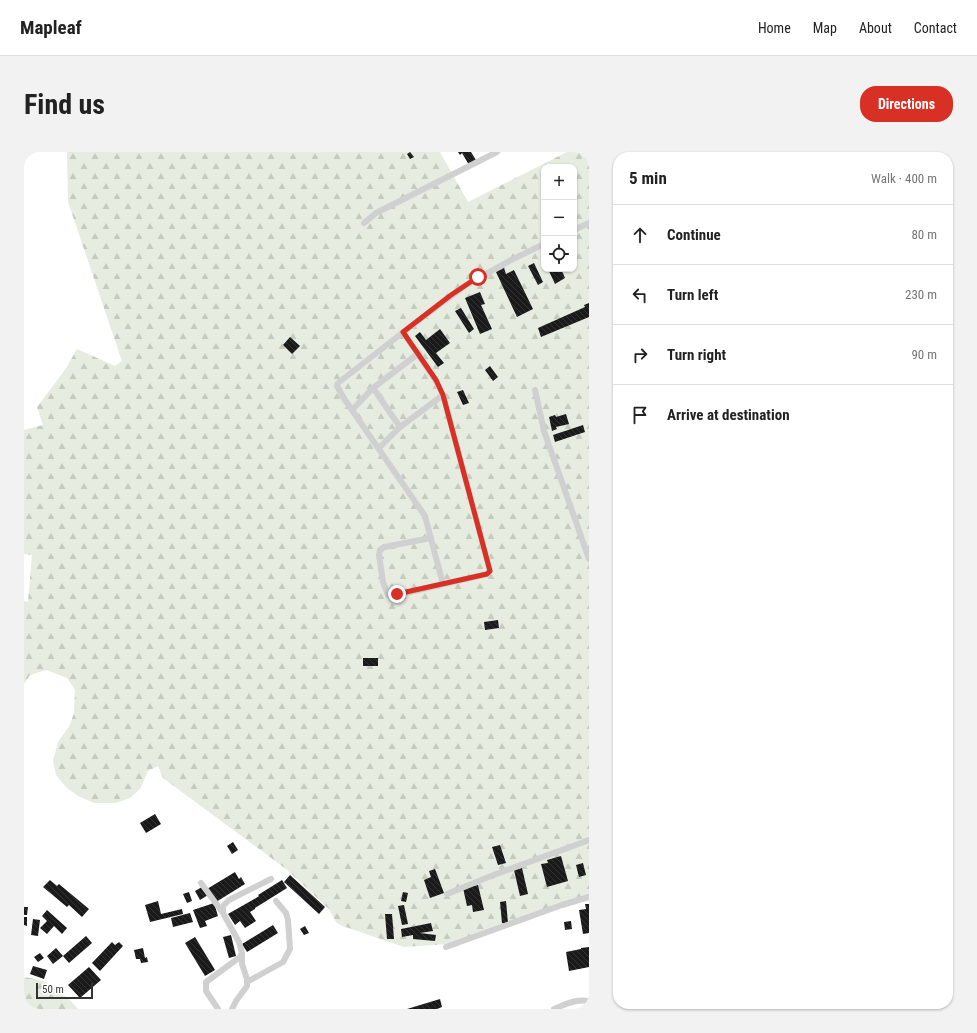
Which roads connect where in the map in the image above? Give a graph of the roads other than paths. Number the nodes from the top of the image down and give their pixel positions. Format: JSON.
{"nodes":[{"id":1,"x":497,"y":152,"type":"edge"},
{"id":2,"x":364,"y":223,"type":"dead end"},
{"id":3,"x":589,"y":223,"type":"edge"},
{"id":4,"x":577,"y":229,"type":"edge"},
{"id":5,"x":541,"y":246,"type":"edge"},
{"id":6,"x":403,"y":332,"type":"junction"},
{"id":7,"x":419,"y":353,"type":"junction"},
{"id":8,"x":373,"y":388,"type":"junction"},
{"id":9,"x":535,"y":390,"type":"dead end"},
{"id":10,"x":443,"y":395,"type":"junction"},
{"id":11,"x":352,"y":410,"type":"junction"},
{"id":12,"x":400,"y":427,"type":"junction"},
{"id":13,"x":379,"y":448,"type":"junction"},
{"id":14,"x":431,"y":538,"type":"junction"},
{"id":15,"x":589,"y":559,"type":"edge"},
{"id":16,"x":443,"y":584,"type":"junction"},
{"id":17,"x":589,"y":840,"type":"edge"},
{"id":18,"x":271,"y":880,"type":"dead end"},
{"id":19,"x":201,"y":883,"type":"dead end"},
{"id":20,"x":447,"y":894,"type":"dead end"},
{"id":21,"x":589,"y":897,"type":"edge"},
{"id":22,"x":276,"y":901,"type":"dead end"},
{"id":23,"x":223,"y":913,"type":"junction"},
{"id":24,"x":446,"y":947,"type":"dead end"},
{"id":25,"x":242,"y":955,"type":"junction"},
{"id":26,"x":247,"y":982,"type":"junction"},
{"id":27,"x":589,"y":1001,"type":"edge"},
{"id":28,"x":218,"y":1009,"type":"edge"},
{"id":29,"x":232,"y":1009,"type":"edge"},
{"id":30,"x":554,"y":1009,"type":"edge"}],
"edges":[{"from":1,"to":2,"type":"street"},
{"from":3,"to":4,"type":"street"},
{"from":5,"to":6,"type":"street"},
{"from":6,"to":7,"type":"street"},
{"from":6,"to":11,"type":"street"},
{"from":7,"to":8,"type":"street"},
{"from":7,"to":10,"type":"street"},
{"from":8,"to":11,"type":"street"},
{"from":8,"to":12,"type":"street"},
{"from":9,"to":15,"type":"street"},
{"from":10,"to":12,"type":"street"},
{"from":10,"to":16,"type":"street"},
{"from":11,"to":13,"type":"street"},
{"from":12,"to":13,"type":"street"},
{"from":13,"to":14,"type":"street"},
{"from":14,"to":16,"type":"street"},
{"from":14,"to":16,"type":"street"},
{"from":17,"to":20,"type":"street"},
{"from":18,"to":23,"type":"street"},
{"from":19,"to":23,"type":"street"},
{"from":21,"to":24,"type":"street"},
{"from":22,"to":26,"type":"street"},
{"from":23,"to":25,"type":"street"},
{"from":25,"to":26,"type":"street"},
{"from":25,"to":28,"type":"street"},
{"from":26,"to":29,"type":"street"},
{"from":27,"to":30,"type":"street"}]}
